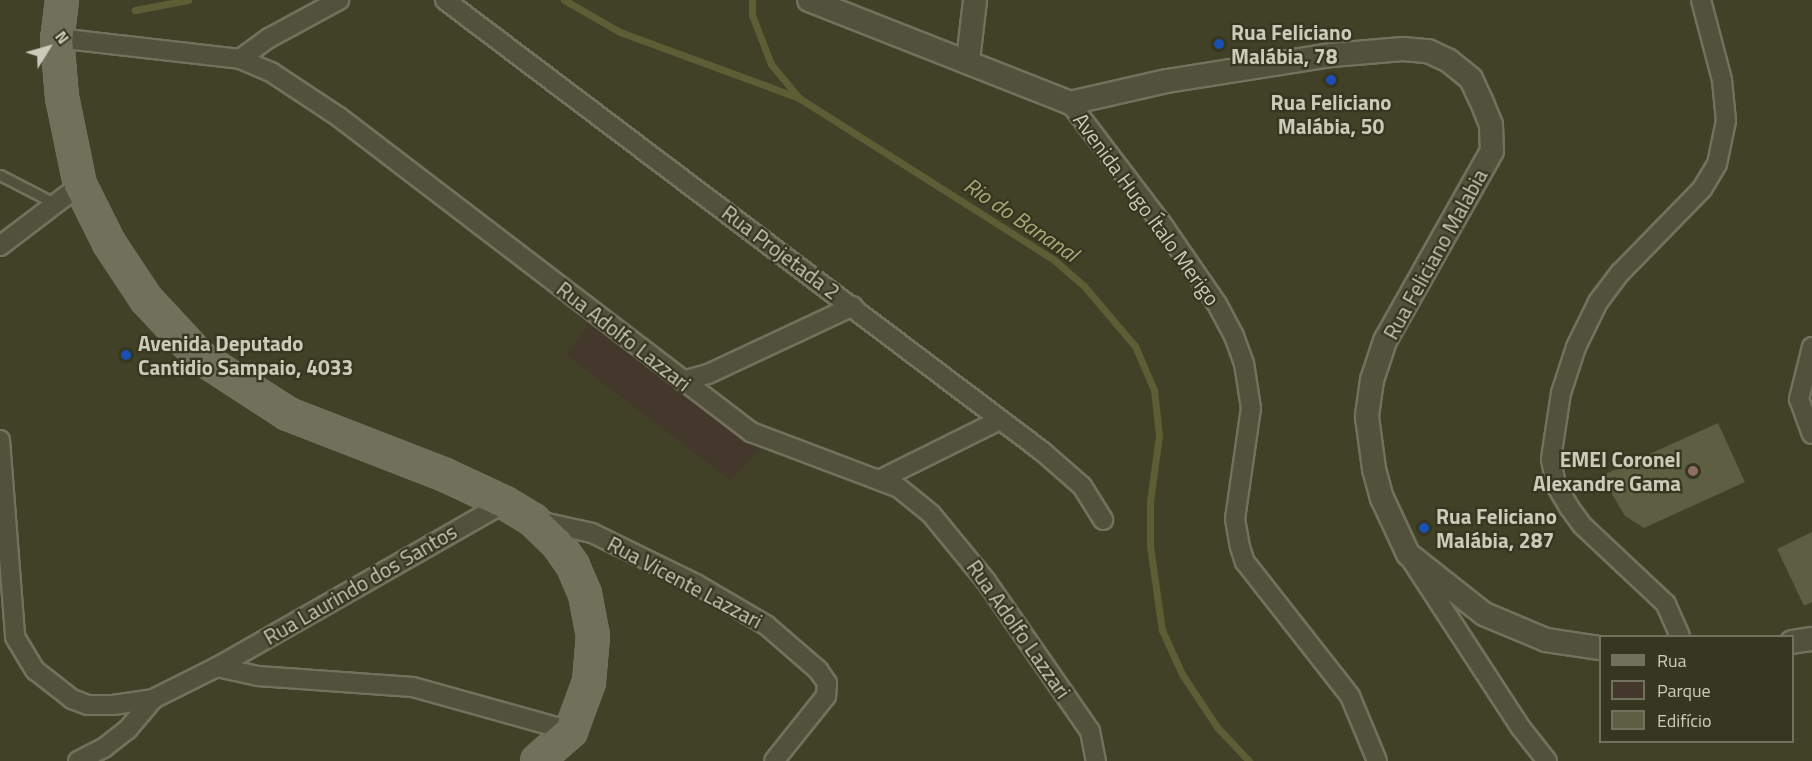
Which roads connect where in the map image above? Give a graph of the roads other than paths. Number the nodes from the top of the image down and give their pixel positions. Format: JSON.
{"nodes":[{"id":1,"x":62,"y":0,"type":"edge"},
{"id":2,"x":339,"y":0,"type":"edge"},
{"id":3,"x":445,"y":0,"type":"edge"},
{"id":4,"x":809,"y":0,"type":"edge"},
{"id":5,"x":975,"y":0,"type":"edge"},
{"id":6,"x":1701,"y":0,"type":"edge"},
{"id":7,"x":57,"y":38,"type":"junction"},
{"id":8,"x":240,"y":59,"type":"junction"},
{"id":9,"x":968,"y":60,"type":"junction"},
{"id":10,"x":1070,"y":103,"type":"junction"},
{"id":11,"x":0,"y":175,"type":"edge"},
{"id":12,"x":80,"y":185,"type":"junction"},
{"id":13,"x":54,"y":203,"type":"junction"},
{"id":14,"x":0,"y":246,"type":"edge"},
{"id":15,"x":853,"y":306,"type":"junction"},
{"id":16,"x":1812,"y":347,"type":"edge"},
{"id":17,"x":683,"y":381,"type":"junction"},
{"id":18,"x":998,"y":421,"type":"junction"},
{"id":19,"x":1812,"y":434,"type":"edge"},
{"id":20,"x":0,"y":440,"type":"edge"},
{"id":21,"x":881,"y":479,"type":"junction"},
{"id":22,"x":505,"y":503,"type":"junction"},
{"id":23,"x":533,"y":520,"type":"junction"},
{"id":24,"x":1103,"y":520,"type":"dead end"},
{"id":25,"x":1408,"y":554,"type":"junction"},
{"id":26,"x":8,"y":634,"type":"edge"},
{"id":27,"x":1680,"y":635,"type":"edge"},
{"id":28,"x":1812,"y":639,"type":"edge"},
{"id":29,"x":1794,"y":642,"type":"edge"},
{"id":30,"x":1599,"y":648,"type":"edge"},
{"id":31,"x":217,"y":667,"type":"junction"},
{"id":32,"x":153,"y":699,"type":"junction"},
{"id":33,"x":571,"y":731,"type":"junction"},
{"id":34,"x":78,"y":761,"type":"edge"},
{"id":35,"x":537,"y":761,"type":"edge"},
{"id":36,"x":774,"y":761,"type":"edge"},
{"id":37,"x":1096,"y":761,"type":"edge"},
{"id":38,"x":1377,"y":761,"type":"edge"},
{"id":39,"x":1547,"y":761,"type":"edge"}],
"edges":[{"from":1,"to":7,"type":"main road"},
{"from":2,"to":8,"type":"street"},
{"from":3,"to":15,"type":"street","name":"Rua Projetada 2"},
{"from":4,"to":9,"type":"street","name":"Avenida Hugo Ítalo Merigo"},
{"from":5,"to":9,"type":"street"},
{"from":6,"to":27,"type":"street"},
{"from":7,"to":8,"type":"street","name":"Rua Adolfo Lazzari"},
{"from":7,"to":12,"type":"main road"},
{"from":8,"to":17,"type":"street","name":"Rua Adolfo Lazzari"},
{"from":9,"to":10,"type":"street","name":"Avenida Hugo Ítalo Merigo"},
{"from":10,"to":25,"type":"street","name":"Rua Feliciano Malabia"},
{"from":10,"to":38,"type":"street","name":"Avenida Hugo Ítalo Merigo"},
{"from":11,"to":13,"type":"lane"},
{"from":12,"to":13,"type":"street"},
{"from":12,"to":22,"type":"main road"},
{"from":13,"to":14,"type":"street"},
{"from":15,"to":17,"type":"street"},
{"from":15,"to":18,"type":"street","name":"Rua Projetada 2"},
{"from":16,"to":19,"type":"street"},
{"from":17,"to":21,"type":"street","name":"Rua Adolfo Lazzari"},
{"from":18,"to":21,"type":"street"},
{"from":18,"to":24,"type":"street","name":"Rua Projetada 2"},
{"from":20,"to":26,"type":"street"},
{"from":21,"to":37,"type":"street","name":"Rua Adolfo Lazzari"},
{"from":22,"to":23,"type":"main road"},
{"from":22,"to":31,"type":"street","name":"Rua Laurindo dos Santos"},
{"from":23,"to":33,"type":"main road"},
{"from":23,"to":36,"type":"street","name":"Rua Vicente Lazzari"},
{"from":25,"to":30,"type":"street"},
{"from":25,"to":39,"type":"street","name":"Rua Feliciano Malabia"},
{"from":26,"to":32,"type":"street"},
{"from":28,"to":29,"type":"street"},
{"from":31,"to":32,"type":"street","name":"Rua Laurindo dos Santos"},
{"from":31,"to":33,"type":"street"},
{"from":32,"to":34,"type":"street"},
{"from":33,"to":35,"type":"main road"}]}
